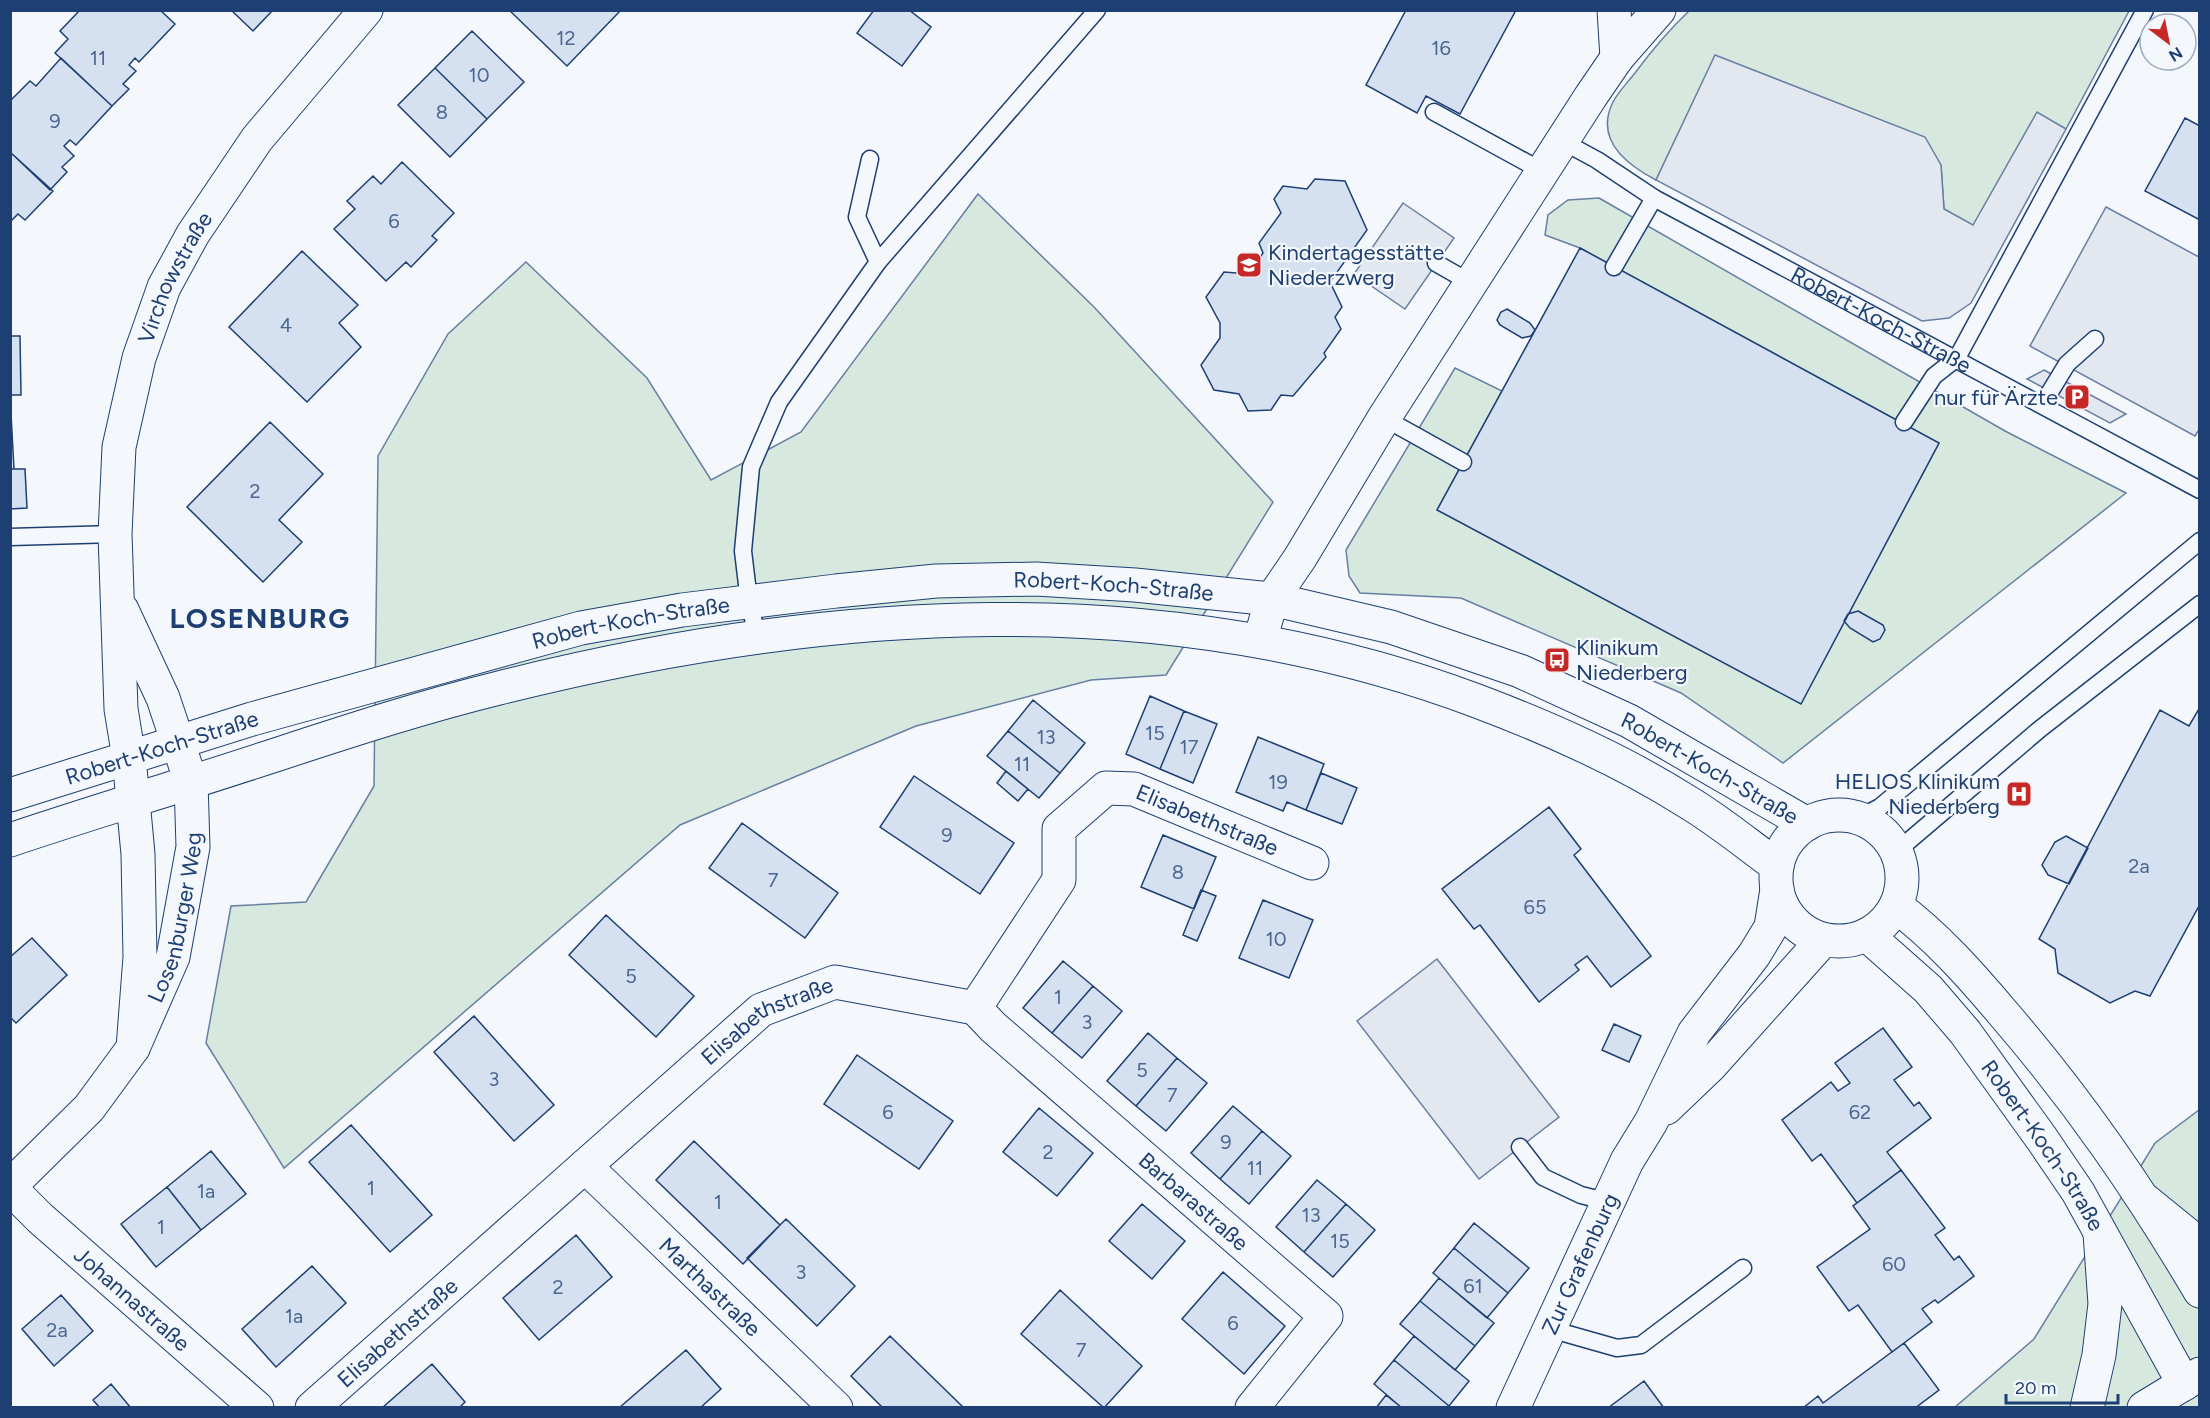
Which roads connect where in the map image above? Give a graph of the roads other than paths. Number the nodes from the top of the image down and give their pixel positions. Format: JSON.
{"nodes":[{"id":1,"x":366,"y":10,"type":"edge"},
{"id":2,"x":1097,"y":10,"type":"edge"},
{"id":3,"x":1614,"y":10,"type":"edge"},
{"id":4,"x":1659,"y":10,"type":"edge"},
{"id":5,"x":2145,"y":10,"type":"edge"},
{"id":6,"x":1617,"y":58,"type":"junction"},
{"id":7,"x":1434,"y":112,"type":"dead end"},
{"id":8,"x":1563,"y":141,"type":"junction"},
{"id":9,"x":870,"y":159,"type":"dead end"},
{"id":10,"x":1542,"y":171,"type":"junction"},
{"id":11,"x":1654,"y":198,"type":"junction"},
{"id":12,"x":878,"y":262,"type":"junction"},
{"id":13,"x":1436,"y":264,"type":"dead end"},
{"id":14,"x":1614,"y":267,"type":"dead end"},
{"id":15,"x":1471,"y":283,"type":"junction"},
{"id":16,"x":2095,"y":339,"type":"dead end"},
{"id":17,"x":1957,"y":358,"type":"junction"},
{"id":18,"x":2042,"y":405,"type":"junction"},
{"id":19,"x":1384,"y":418,"type":"junction"},
{"id":20,"x":1904,"y":422,"type":"dead end"},
{"id":21,"x":1462,"y":462,"type":"dead end"},
{"id":22,"x":2199,"y":490,"type":"edge"},
{"id":23,"x":115,"y":534,"type":"junction"},
{"id":24,"x":10,"y":537,"type":"edge"},
{"id":25,"x":2199,"y":541,"type":"edge"},
{"id":26,"x":116,"y":598,"type":"junction"},
{"id":27,"x":1272,"y":599,"type":"junction"},
{"id":28,"x":749,"y":602,"type":"junction"},
{"id":29,"x":2199,"y":604,"type":"edge"},
{"id":30,"x":757,"y":636,"type":"junction"},
{"id":31,"x":1260,"y":640,"type":"junction"},
{"id":32,"x":179,"y":744,"type":"junction"},
{"id":33,"x":129,"y":758,"type":"junction"},
{"id":34,"x":191,"y":782,"type":"junction"},
{"id":35,"x":10,"y":795,"type":"edge"},
{"id":36,"x":133,"y":800,"type":"junction"},
{"id":37,"x":1859,"y":818,"type":"junction"},
{"id":38,"x":1807,"y":824,"type":"junction"},
{"id":39,"x":10,"y":840,"type":"edge"},
{"id":40,"x":1897,"y":851,"type":"junction"},
{"id":41,"x":1312,"y":863,"type":"dead end"},
{"id":42,"x":1777,"y":877,"type":"junction"},
{"id":43,"x":1896,"y":906,"type":"junction"},
{"id":44,"x":1867,"y":935,"type":"junction"},
{"id":45,"x":1823,"y":940,"type":"junction"},
{"id":46,"x":975,"y":1008,"type":"junction"},
{"id":47,"x":133,"y":1048,"type":"junction"},
{"id":48,"x":1651,"y":1122,"type":"junction"},
{"id":49,"x":1520,"y":1147,"type":"dead end"},
{"id":50,"x":585,"y":1166,"type":"junction"},
{"id":51,"x":10,"y":1187,"type":"edge"},
{"id":52,"x":2146,"y":1201,"type":"junction"},
{"id":53,"x":1609,"y":1202,"type":"junction"},
{"id":54,"x":2100,"y":1233,"type":"junction"},
{"id":55,"x":2199,"y":1245,"type":"edge"},
{"id":56,"x":1743,"y":1268,"type":"dead end"},
{"id":57,"x":2199,"y":1291,"type":"edge"},
{"id":58,"x":1550,"y":1329,"type":"junction"},
{"id":59,"x":2192,"y":1379,"type":"edge"},
{"id":60,"x":257,"y":1407,"type":"edge"},
{"id":61,"x":312,"y":1407,"type":"edge"},
{"id":62,"x":836,"y":1407,"type":"edge"},
{"id":63,"x":1252,"y":1407,"type":"edge"},
{"id":64,"x":1513,"y":1407,"type":"edge"},
{"id":65,"x":2087,"y":1407,"type":"edge"},
{"id":66,"x":2144,"y":1407,"type":"edge"}],
"edges":[{"from":1,"to":23,"type":"street","name":"Virchowstraße"},
{"from":2,"to":12,"type":"lane"},
{"from":3,"to":6,"type":"street"},
{"from":4,"to":6,"type":"street"},
{"from":5,"to":17,"type":"lane"},
{"from":6,"to":8,"type":"street"},
{"from":7,"to":10,"type":"lane"},
{"from":8,"to":10,"type":"street"},
{"from":8,"to":11,"type":"lane","name":"Robert-Koch-Straße"},
{"from":9,"to":12,"type":"lane"},
{"from":10,"to":15,"type":"street"},
{"from":11,"to":14,"type":"lane"},
{"from":11,"to":17,"type":"lane","name":"Robert-Koch-Straße"},
{"from":12,"to":28,"type":"lane"},
{"from":13,"to":15,"type":"lane"},
{"from":15,"to":19,"type":"street"},
{"from":16,"to":18,"type":"lane"},
{"from":17,"to":18,"type":"lane","name":"Robert-Koch-Straße"},
{"from":17,"to":20,"type":"lane"},
{"from":18,"to":22,"type":"lane","name":"Robert-Koch-Straße"},
{"from":19,"to":21,"type":"lane"},
{"from":19,"to":27,"type":"street"},
{"from":23,"to":24,"type":"lane"},
{"from":23,"to":26,"type":"street","name":"Virchowstraße"},
{"from":25,"to":37,"type":"lane"},
{"from":26,"to":32,"type":"street","name":"Virchowstraße"},
{"from":26,"to":33,"type":"street","name":"Virchowstraße"},
{"from":27,"to":28,"type":"street","name":"Robert-Koch-Straße"},
{"from":27,"to":31,"type":"street"},
{"from":27,"to":38,"type":"street","name":"Robert-Koch-Straße"},
{"from":28,"to":30,"type":"lane"},
{"from":28,"to":32,"type":"street","name":"Robert-Koch-Straße"},
{"from":29,"to":40,"type":"lane"},
{"from":30,"to":31,"type":"street","name":"Robert-Koch-Straße"},
{"from":30,"to":34,"type":"street","name":"Robert-Koch-Straße"},
{"from":31,"to":42,"type":"street","name":"Robert-Koch-Straße"},
{"from":32,"to":33,"type":"street","name":"Robert-Koch-Straße"},
{"from":32,"to":34,"type":"street","name":"Virchowstraße"},
{"from":33,"to":35,"type":"street","name":"Robert-Koch-Straße"},
{"from":33,"to":36,"type":"street","name":"Virchowstraße"},
{"from":34,"to":36,"type":"street","name":"Robert-Koch-Straße"},
{"from":34,"to":47,"type":"street","name":"Losenburger Weg"},
{"from":36,"to":39,"type":"street","name":"Robert-Koch-Straße"},
{"from":36,"to":47,"type":"street","name":"Losenburger Weg"},
{"from":37,"to":38,"type":"street"},
{"from":37,"to":40,"type":"street"},
{"from":38,"to":42,"type":"street"},
{"from":40,"to":43,"type":"street"},
{"from":41,"to":46,"type":"street","name":"Elisabethstraße"},
{"from":42,"to":45,"type":"street"},
{"from":42,"to":48,"type":"street","name":"Zur Grafenburg"},
{"from":43,"to":44,"type":"street"},
{"from":43,"to":52,"type":"street","name":"Robert-Koch-Straße"},
{"from":44,"to":45,"type":"street"},
{"from":44,"to":54,"type":"street","name":"Robert-Koch-Straße"},
{"from":45,"to":48,"type":"street","name":"Zur Grafenburg"},
{"from":46,"to":50,"type":"street","name":"Elisabethstraße"},
{"from":46,"to":63,"type":"street","name":"Barbarastraße"},
{"from":47,"to":51,"type":"street","name":"Losenburger Weg"},
{"from":48,"to":53,"type":"street","name":"Zur Grafenburg"},
{"from":49,"to":53,"type":"lane"},
{"from":50,"to":61,"type":"street","name":"Elisabethstraße"},
{"from":50,"to":62,"type":"street","name":"Marthastraße"},
{"from":51,"to":60,"type":"street","name":"Johannastraße"},
{"from":52,"to":55,"type":"street"},
{"from":52,"to":57,"type":"street","name":"Robert-Koch-Straße"},
{"from":53,"to":58,"type":"street","name":"Zur Grafenburg"},
{"from":54,"to":59,"type":"street","name":"Robert-Koch-Straße"},
{"from":54,"to":65,"type":"street"},
{"from":56,"to":58,"type":"lane"},
{"from":58,"to":64,"type":"street","name":"Zur Grafenburg"},
{"from":59,"to":66,"type":"street"}]}
